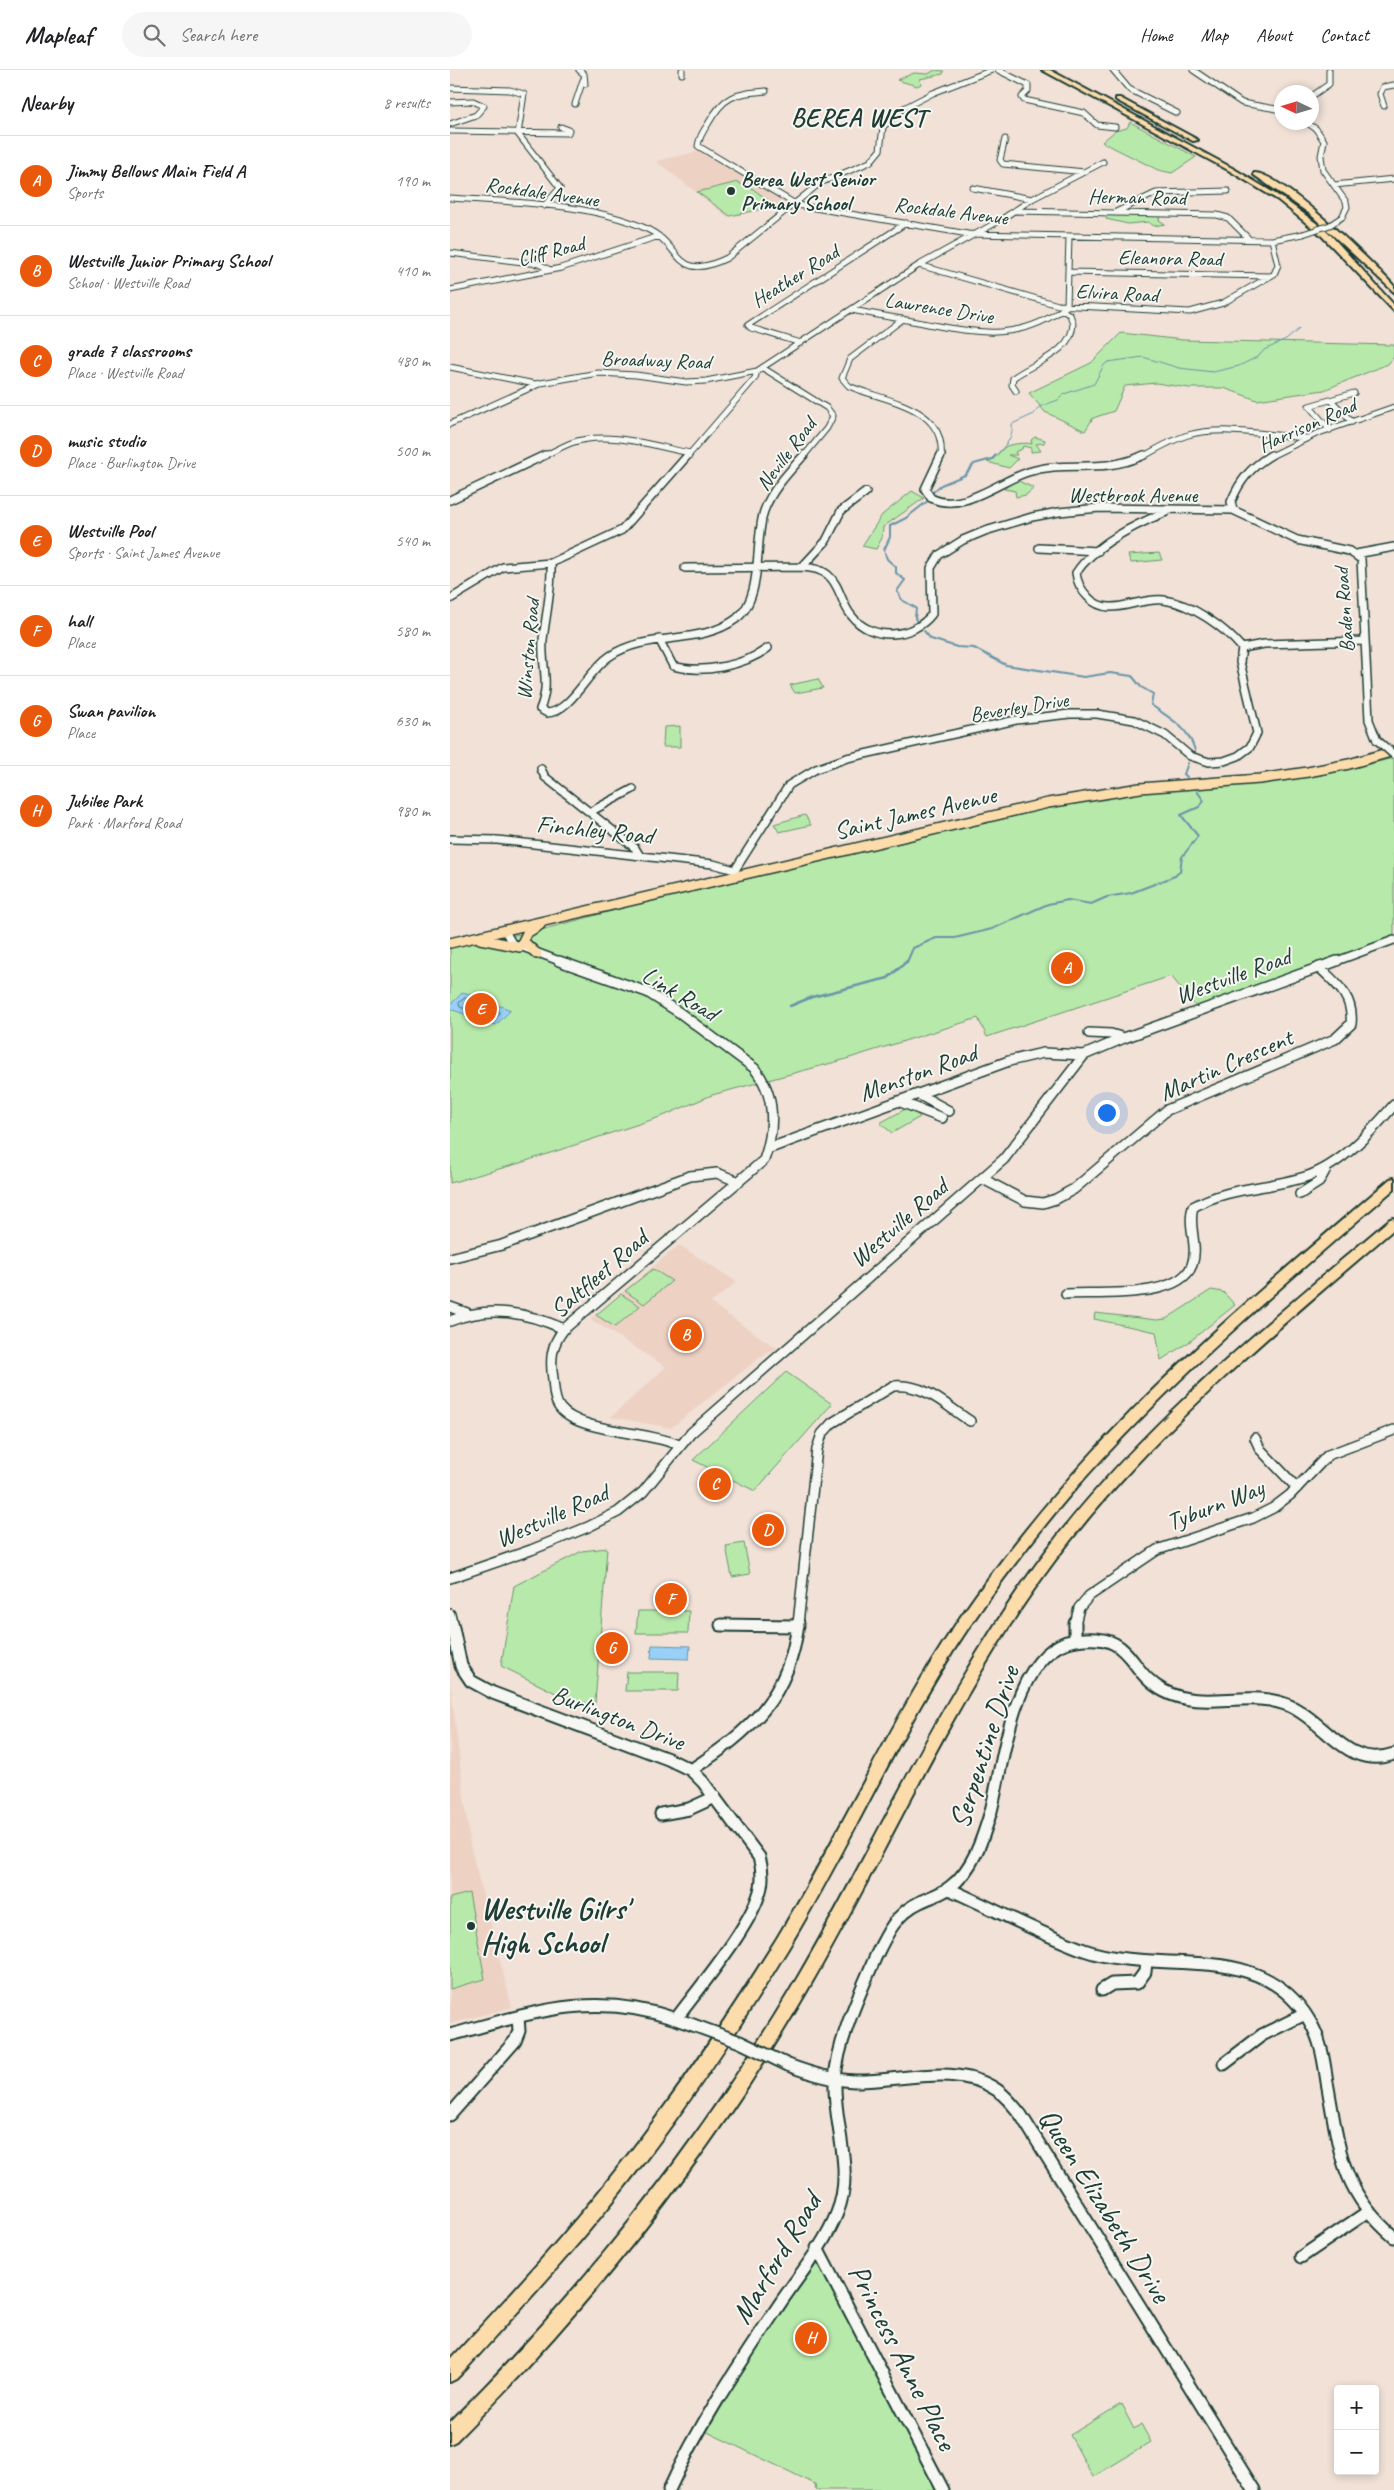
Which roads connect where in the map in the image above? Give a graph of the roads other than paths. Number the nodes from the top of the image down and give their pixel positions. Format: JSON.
{"nodes":[{"id":1,"x":580,"y":70,"type":"edge"},
{"id":2,"x":992,"y":70,"type":"edge"},
{"id":3,"x":998,"y":70,"type":"edge"},
{"id":4,"x":1045,"y":70,"type":"edge"},
{"id":5,"x":1113,"y":70,"type":"edge"},
{"id":6,"x":1193,"y":70,"type":"edge"},
{"id":7,"x":1329,"y":70,"type":"edge"},
{"id":8,"x":1394,"y":85,"type":"edge"},
{"id":9,"x":450,"y":88,"type":"edge"},
{"id":10,"x":766,"y":91,"type":"dead end"},
{"id":11,"x":1319,"y":91,"type":"edge"},
{"id":12,"x":1106,"y":93,"type":"dead end"},
{"id":13,"x":450,"y":102,"type":"edge"},
{"id":14,"x":575,"y":104,"type":"dead end"},
{"id":15,"x":1384,"y":106,"type":"dead end"},
{"id":16,"x":1274,"y":109,"type":"edge"},
{"id":17,"x":1177,"y":113,"type":"dead end"},
{"id":18,"x":450,"y":124,"type":"edge"},
{"id":19,"x":561,"y":127,"type":"dead end"},
{"id":20,"x":1115,"y":127,"type":"dead end"},
{"id":21,"x":1318,"y":130,"type":"edge"},
{"id":22,"x":450,"y":131,"type":"edge"},
{"id":23,"x":518,"y":134,"type":"junction"},
{"id":24,"x":1005,"y":139,"type":"dead end"},
{"id":25,"x":1204,"y":145,"type":"dead end"},
{"id":26,"x":1227,"y":158,"type":"dead end"},
{"id":27,"x":1103,"y":162,"type":"dead end"},
{"id":28,"x":1234,"y":162,"type":"dead end"},
{"id":29,"x":1249,"y":170,"type":"dead end"},
{"id":30,"x":1085,"y":172,"type":"junction"},
{"id":31,"x":1394,"y":179,"type":"edge"},
{"id":32,"x":1334,"y":185,"type":"junction"},
{"id":33,"x":973,"y":188,"type":"dead end"},
{"id":34,"x":1228,"y":191,"type":"dead end"},
{"id":35,"x":452,"y":198,"type":"edge"},
{"id":36,"x":786,"y":198,"type":"junction"},
{"id":37,"x":803,"y":198,"type":"junction"},
{"id":38,"x":1032,"y":199,"type":"junction"},
{"id":39,"x":450,"y":204,"type":"edge"},
{"id":40,"x":795,"y":204,"type":"junction"},
{"id":41,"x":544,"y":206,"type":"junction"},
{"id":42,"x":810,"y":207,"type":"junction"},
{"id":43,"x":786,"y":210,"type":"junction"},
{"id":44,"x":1015,"y":212,"type":"junction"},
{"id":45,"x":1114,"y":213,"type":"junction"},
{"id":46,"x":906,"y":223,"type":"junction"},
{"id":47,"x":974,"y":235,"type":"junction"},
{"id":48,"x":659,"y":236,"type":"junction"},
{"id":49,"x":1069,"y":237,"type":"junction"},
{"id":50,"x":1249,"y":239,"type":"junction"},
{"id":51,"x":1272,"y":240,"type":"junction"},
{"id":52,"x":450,"y":253,"type":"edge"},
{"id":53,"x":919,"y":265,"type":"junction"},
{"id":54,"x":550,"y":270,"type":"junction"},
{"id":55,"x":1068,"y":272,"type":"junction"},
{"id":56,"x":1271,"y":276,"type":"junction"},
{"id":57,"x":450,"y":290,"type":"edge"},
{"id":58,"x":1394,"y":290,"type":"edge"},
{"id":59,"x":1065,"y":308,"type":"junction"},
{"id":60,"x":1394,"y":309,"type":"edge"},
{"id":61,"x":852,"y":310,"type":"junction"},
{"id":62,"x":903,"y":319,"type":"junction"},
{"id":63,"x":801,"y":343,"type":"junction"},
{"id":64,"x":450,"y":367,"type":"edge"},
{"id":65,"x":760,"y":370,"type":"junction"},
{"id":66,"x":540,"y":384,"type":"junction"},
{"id":67,"x":1016,"y":391,"type":"dead end"},
{"id":68,"x":1354,"y":393,"type":"dead end"},
{"id":69,"x":1331,"y":400,"type":"junction"},
{"id":70,"x":1394,"y":407,"type":"edge"},
{"id":71,"x":1352,"y":422,"type":"junction"},
{"id":72,"x":450,"y":424,"type":"edge"},
{"id":73,"x":1330,"y":430,"type":"junction"},
{"id":74,"x":1277,"y":437,"type":"junction"},
{"id":75,"x":1308,"y":438,"type":"junction"},
{"id":76,"x":1286,"y":447,"type":"junction"},
{"id":77,"x":690,"y":453,"type":"junction"},
{"id":78,"x":866,"y":492,"type":"dead end"},
{"id":79,"x":450,"y":500,"type":"edge"},
{"id":80,"x":1233,"y":510,"type":"junction"},
{"id":81,"x":1168,"y":511,"type":"junction"},
{"id":82,"x":1394,"y":546,"type":"edge"},
{"id":83,"x":1039,"y":548,"type":"dead end"},
{"id":84,"x":1098,"y":550,"type":"junction"},
{"id":85,"x":1356,"y":554,"type":"junction"},
{"id":86,"x":551,"y":563,"type":"junction"},
{"id":87,"x":755,"y":567,"type":"junction"},
{"id":88,"x":802,"y":567,"type":"junction"},
{"id":89,"x":685,"y":568,"type":"dead end"},
{"id":90,"x":450,"y":599,"type":"edge"},
{"id":91,"x":659,"y":639,"type":"junction"},
{"id":92,"x":1364,"y":641,"type":"junction"},
{"id":93,"x":768,"y":648,"type":"dead end"},
{"id":94,"x":1242,"y":648,"type":"junction"},
{"id":95,"x":1394,"y":753,"type":"edge"},
{"id":96,"x":541,"y":769,"type":"dead end"},
{"id":97,"x":633,"y":789,"type":"dead end"},
{"id":98,"x":590,"y":812,"type":"junction"},
{"id":99,"x":450,"y":839,"type":"edge"},
{"id":100,"x":640,"y":856,"type":"junction"},
{"id":101,"x":735,"y":873,"type":"junction"},
{"id":102,"x":545,"y":921,"type":"junction"},
{"id":103,"x":504,"y":931,"type":"junction"},
{"id":104,"x":473,"y":938,"type":"junction"},
{"id":105,"x":1394,"y":940,"type":"edge"},
{"id":106,"x":450,"y":943,"type":"edge"},
{"id":107,"x":520,"y":947,"type":"junction"},
{"id":108,"x":537,"y":954,"type":"junction"},
{"id":109,"x":1318,"y":967,"type":"junction"},
{"id":110,"x":1089,"y":1033,"type":"dead end"},
{"id":111,"x":1124,"y":1038,"type":"junction"},
{"id":112,"x":1084,"y":1055,"type":"junction"},
{"id":113,"x":918,"y":1094,"type":"junction"},
{"id":114,"x":898,"y":1101,"type":"junction"},
{"id":115,"x":1394,"y":1105,"type":"edge"},
{"id":116,"x":949,"y":1111,"type":"dead end"},
{"id":117,"x":942,"y":1118,"type":"dead end"},
{"id":118,"x":770,"y":1148,"type":"junction"},
{"id":119,"x":1328,"y":1166,"type":"junction"},
{"id":120,"x":983,"y":1179,"type":"junction"},
{"id":121,"x":739,"y":1182,"type":"junction"},
{"id":122,"x":1394,"y":1182,"type":"edge"},
{"id":123,"x":1300,"y":1194,"type":"dead end"},
{"id":124,"x":1394,"y":1222,"type":"edge"},
{"id":125,"x":450,"y":1258,"type":"edge"},
{"id":126,"x":1145,"y":1291,"type":"junction"},
{"id":127,"x":1066,"y":1294,"type":"dead end"},
{"id":128,"x":1115,"y":1297,"type":"dead end"},
{"id":129,"x":450,"y":1308,"type":"edge"},
{"id":130,"x":467,"y":1313,"type":"junction"},
{"id":131,"x":450,"y":1321,"type":"edge"},
{"id":132,"x":564,"y":1329,"type":"junction"},
{"id":133,"x":970,"y":1421,"type":"dead end"},
{"id":134,"x":1394,"y":1430,"type":"edge"},
{"id":135,"x":1255,"y":1438,"type":"dead end"},
{"id":136,"x":679,"y":1444,"type":"junction"},
{"id":137,"x":1297,"y":1488,"type":"junction"},
{"id":138,"x":450,"y":1578,"type":"edge"},
{"id":139,"x":450,"y":1614,"type":"edge"},
{"id":140,"x":721,"y":1625,"type":"dead end"},
{"id":141,"x":798,"y":1626,"type":"junction"},
{"id":142,"x":1075,"y":1639,"type":"junction"},
{"id":143,"x":1394,"y":1754,"type":"edge"},
{"id":144,"x":691,"y":1770,"type":"junction"},
{"id":145,"x":715,"y":1797,"type":"junction"},
{"id":146,"x":661,"y":1814,"type":"dead end"},
{"id":147,"x":949,"y":1889,"type":"junction"},
{"id":148,"x":1146,"y":1961,"type":"junction"},
{"id":149,"x":1102,"y":1990,"type":"dead end"},
{"id":150,"x":1304,"y":2014,"type":"junction"},
{"id":151,"x":518,"y":2017,"type":"junction"},
{"id":152,"x":676,"y":2019,"type":"junction"},
{"id":153,"x":450,"y":2035,"type":"edge"},
{"id":154,"x":1224,"y":2064,"type":"dead end"},
{"id":155,"x":835,"y":2079,"type":"junction"},
{"id":156,"x":450,"y":2115,"type":"edge"},
{"id":157,"x":1369,"y":2211,"type":"junction"},
{"id":158,"x":1394,"y":2237,"type":"edge"},
{"id":159,"x":817,"y":2248,"type":"junction"},
{"id":160,"x":1301,"y":2257,"type":"dead end"},
{"id":161,"x":450,"y":2373,"type":"edge"},
{"id":162,"x":450,"y":2435,"type":"edge"},
{"id":163,"x":668,"y":2490,"type":"edge"},
{"id":164,"x":943,"y":2490,"type":"edge"},
{"id":165,"x":1254,"y":2490,"type":"edge"}],
"edges":[{"from":1,"to":14,"type":"street"},
{"from":2,"to":37,"type":"street"},
{"from":3,"to":20,"type":"street"},
{"from":4,"to":60,"type":"highway"},
{"from":5,"to":17,"type":"street"},
{"from":6,"to":16,"type":"street"},
{"from":7,"to":11,"type":"street"},
{"from":8,"to":15,"type":"street"},
{"from":9,"to":23,"type":"street"},
{"from":10,"to":36,"type":"street"},
{"from":12,"to":25,"type":"highway"},
{"from":13,"to":18,"type":"street"},
{"from":19,"to":23,"type":"street"},
{"from":21,"to":32,"type":"street","name":"Rockdale Avenue"},
{"from":22,"to":23,"type":"street"},
{"from":23,"to":41,"type":"street"},
{"from":24,"to":30,"type":"street"},
{"from":26,"to":28,"type":"highway"},
{"from":27,"to":30,"type":"street","name":"Broadway Road"},
{"from":29,"to":58,"type":"highway"},
{"from":30,"to":38,"type":"street","name":"Broadway Road"},
{"from":31,"to":32,"type":"street"},
{"from":32,"to":51,"type":"street","name":"Rockdale Avenue","bridge":true},
{"from":33,"to":38,"type":"street"},
{"from":34,"to":45,"type":"street"},
{"from":35,"to":39,"type":"street"},
{"from":35,"to":41,"type":"street","name":"Rockdale Avenue"},
{"from":36,"to":37,"type":"street"},
{"from":36,"to":40,"type":"street"},
{"from":37,"to":40,"type":"street"},
{"from":38,"to":44,"type":"street","name":"Broadway Road"},
{"from":40,"to":42,"type":"street","name":"Rockdale Avenue"},
{"from":40,"to":43,"type":"street","name":"Rockdale Avenue"},
{"from":41,"to":48,"type":"street","name":"Rockdale Avenue"},
{"from":42,"to":43,"type":"street"},
{"from":42,"to":46,"type":"street","name":"Rockdale Avenue"},
{"from":43,"to":48,"type":"street","name":"Rockdale Avenue"},
{"from":44,"to":45,"type":"street","name":"Herman Road"},
{"from":44,"to":47,"type":"street","name":"Broadway Road"},
{"from":45,"to":50,"type":"street","name":"Herman Road"},
{"from":46,"to":47,"type":"street","name":"Rockdale Avenue"},
{"from":46,"to":63,"type":"street","name":"Heather Road"},
{"from":47,"to":49,"type":"street","name":"Rockdale Avenue"},
{"from":47,"to":53,"type":"street","name":"Broadway Road"},
{"from":48,"to":54,"type":"street","name":"Cliff Road"},
{"from":49,"to":50,"type":"street","name":"Rockdale Avenue"},
{"from":49,"to":55,"type":"street"},
{"from":50,"to":51,"type":"street","name":"Rockdale Avenue"},
{"from":51,"to":56,"type":"street"},
{"from":52,"to":54,"type":"street"},
{"from":53,"to":59,"type":"street","name":"Elvira Road"},
{"from":53,"to":61,"type":"street","name":"Broadway Road"},
{"from":54,"to":57,"type":"street","name":"Cliff Road"},
{"from":55,"to":56,"type":"street","name":"Eleanora Road"},
{"from":55,"to":59,"type":"street"},
{"from":56,"to":59,"type":"street","name":"Elvira Road"},
{"from":59,"to":62,"type":"street","name":"Lawrence Drive"},
{"from":59,"to":67,"type":"street"},
{"from":61,"to":62,"type":"street","name":"Lawrence Drive"},
{"from":61,"to":63,"type":"street","name":"Broadway Road"},
{"from":62,"to":74,"type":"street"},
{"from":63,"to":65,"type":"street","name":"Broadway Road"},
{"from":64,"to":66,"type":"street","name":"Broadway Road"},
{"from":65,"to":66,"type":"street","name":"Broadway Road"},
{"from":65,"to":77,"type":"street","name":"Winston Road"},
{"from":65,"to":87,"type":"street","name":"Neville Road"},
{"from":66,"to":72,"type":"street"},
{"from":68,"to":69,"type":"street"},
{"from":69,"to":71,"type":"street"},
{"from":69,"to":73,"type":"street"},
{"from":70,"to":71,"type":"street","name":"Harrison Road"},
{"from":71,"to":73,"type":"street","name":"Harrison Road"},
{"from":73,"to":75,"type":"street","name":"Harrison Road"},
{"from":74,"to":75,"type":"street"},
{"from":74,"to":76,"type":"street"},
{"from":75,"to":76,"type":"street","name":"Harrison Road"},
{"from":76,"to":80,"type":"street","name":"Harrison Road"},
{"from":77,"to":79,"type":"street"},
{"from":77,"to":86,"type":"street","name":"Winston Road"},
{"from":78,"to":88,"type":"street"},
{"from":80,"to":81,"type":"street","name":"Westbrook Avenue"},
{"from":80,"to":85,"type":"street","name":"Baden Road"},
{"from":81,"to":84,"type":"street"},
{"from":81,"to":88,"type":"street","name":"Westbrook Avenue"},
{"from":82,"to":85,"type":"street"},
{"from":83,"to":84,"type":"street"},
{"from":84,"to":94,"type":"street"},
{"from":85,"to":92,"type":"street","name":"Baden Road"},
{"from":86,"to":90,"type":"street"},
{"from":86,"to":91,"type":"street","name":"Winston Road"},
{"from":87,"to":88,"type":"street","name":"Westbrook Avenue"},
{"from":87,"to":89,"type":"street","name":"Westbrook Avenue"},
{"from":87,"to":91,"type":"street","name":"Winston Road"},
{"from":91,"to":93,"type":"street"},
{"from":92,"to":94,"type":"street"},
{"from":92,"to":95,"type":"street","name":"Baden Road","bridge":true},
{"from":94,"to":101,"type":"street","name":"Beverley Drive"},
{"from":95,"to":101,"type":"main road","name":"Saint James Avenue"},
{"from":96,"to":98,"type":"street"},
{"from":97,"to":98,"type":"street"},
{"from":98,"to":100,"type":"street"},
{"from":99,"to":100,"type":"street","name":"Finchley Road"},
{"from":100,"to":101,"type":"street","name":"Finchley Road"},
{"from":101,"to":102,"type":"main road","name":"Saint James Avenue"},
{"from":102,"to":103,"type":"main road","name":"Saint James Avenue"},
{"from":102,"to":108,"type":"main road"},
{"from":103,"to":104,"type":"main road","name":"Saint James Avenue"},
{"from":103,"to":107,"type":"street","name":"Link Road"},
{"from":104,"to":106,"type":"main road","name":"Saint James Avenue"},
{"from":104,"to":107,"type":"main road"},
{"from":105,"to":109,"type":"street","name":"Westville Road"},
{"from":107,"to":108,"type":"street","name":"Link Road"},
{"from":108,"to":118,"type":"street","name":"Link Road"},
{"from":109,"to":111,"type":"street","name":"Westville Road"},
{"from":109,"to":120,"type":"street","name":"Martin Crescent"},
{"from":110,"to":111,"type":"street"},
{"from":111,"to":112,"type":"street","name":"Westville Road"},
{"from":112,"to":113,"type":"street","name":"Menston Road"},
{"from":112,"to":120,"type":"street","name":"Westville Road"},
{"from":113,"to":114,"type":"street","name":"Menston Road"},
{"from":113,"to":116,"type":"street"},
{"from":114,"to":117,"type":"street"},
{"from":114,"to":118,"type":"street","name":"Menston Road"},
{"from":115,"to":119,"type":"street"},
{"from":118,"to":121,"type":"street","name":"Saltfleet Road"},
{"from":119,"to":123,"type":"street"},
{"from":119,"to":126,"type":"street"},
{"from":120,"to":136,"type":"street","name":"Westville Road"},
{"from":121,"to":125,"type":"street"},
{"from":121,"to":132,"type":"street","name":"Saltfleet Road"},
{"from":122,"to":161,"type":"highway"},
{"from":124,"to":162,"type":"highway"},
{"from":126,"to":127,"type":"street"},
{"from":126,"to":128,"type":"street"},
{"from":129,"to":130,"type":"street"},
{"from":130,"to":131,"type":"street"},
{"from":130,"to":132,"type":"street"},
{"from":132,"to":136,"type":"street","name":"Saltfleet Road"},
{"from":133,"to":141,"type":"street","name":"Burlington Drive"},
{"from":134,"to":137,"type":"street","name":"Tyburn Way"},
{"from":135,"to":137,"type":"street"},
{"from":136,"to":138,"type":"street","name":"Westville Road"},
{"from":137,"to":142,"type":"street","name":"Tyburn Way"},
{"from":139,"to":144,"type":"street","name":"Burlington Drive"},
{"from":140,"to":141,"type":"street"},
{"from":141,"to":144,"type":"street","name":"Burlington Drive"},
{"from":142,"to":143,"type":"street","name":"Serpentine Drive"},
{"from":142,"to":147,"type":"street","name":"Serpentine Drive"},
{"from":144,"to":145,"type":"street"},
{"from":145,"to":146,"type":"street"},
{"from":145,"to":152,"type":"street"},
{"from":147,"to":148,"type":"street"},
{"from":147,"to":155,"type":"street","name":"Serpentine Drive"},
{"from":148,"to":149,"type":"street"},
{"from":148,"to":150,"type":"street"},
{"from":150,"to":154,"type":"street"},
{"from":150,"to":157,"type":"street"},
{"from":151,"to":152,"type":"street"},
{"from":151,"to":153,"type":"street"},
{"from":151,"to":156,"type":"street"},
{"from":152,"to":155,"type":"street","bridge":true},
{"from":155,"to":159,"type":"street","name":"Marford Road"},
{"from":155,"to":165,"type":"street","name":"Queen Elizabeth Drive"},
{"from":157,"to":158,"type":"street"},
{"from":157,"to":160,"type":"street"},
{"from":159,"to":163,"type":"street","name":"Marford Road"},
{"from":159,"to":164,"type":"street","name":"Princess Anne Place"}]}
